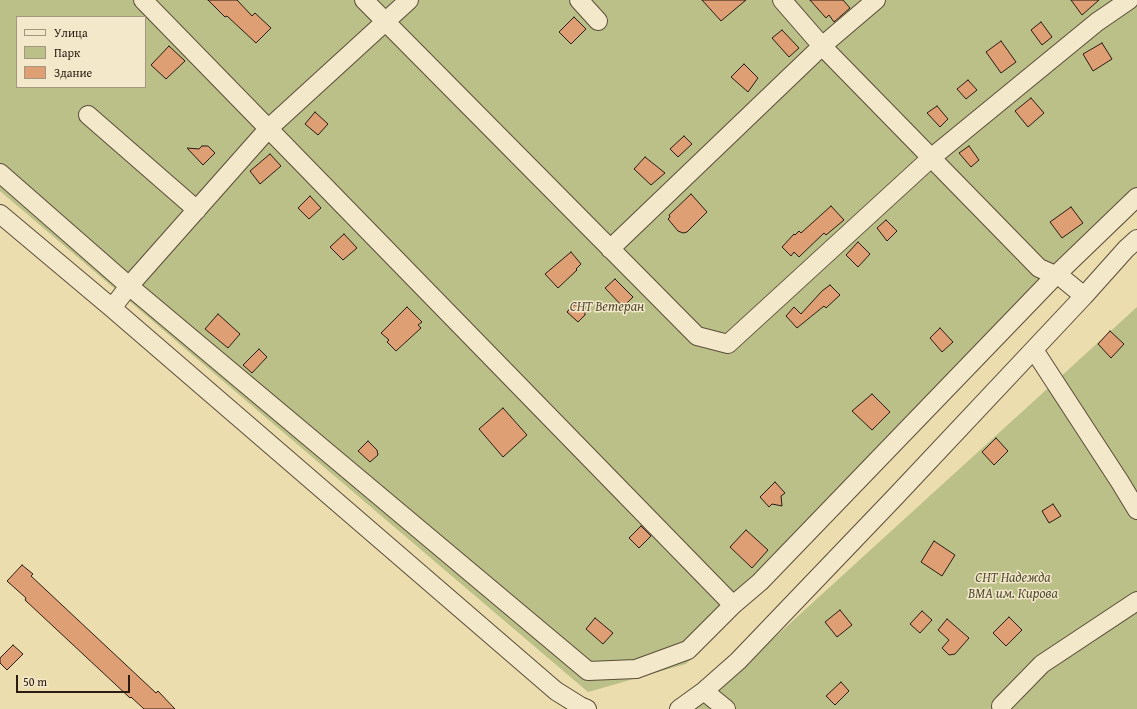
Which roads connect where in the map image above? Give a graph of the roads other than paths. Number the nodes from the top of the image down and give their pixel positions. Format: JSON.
{"nodes":[{"id":1,"x":143,"y":0,"type":"edge"},
{"id":2,"x":364,"y":0,"type":"edge"},
{"id":3,"x":409,"y":0,"type":"edge"},
{"id":4,"x":579,"y":0,"type":"edge"},
{"id":5,"x":782,"y":0,"type":"edge"},
{"id":6,"x":876,"y":0,"type":"edge"},
{"id":7,"x":1129,"y":0,"type":"edge"},
{"id":8,"x":598,"y":21,"type":"dead end"},
{"id":9,"x":385,"y":22,"type":"junction"},
{"id":10,"x":822,"y":46,"type":"junction"},
{"id":11,"x":88,"y":115,"type":"dead end"},
{"id":12,"x":269,"y":128,"type":"junction"},
{"id":13,"x":931,"y":158,"type":"junction"},
{"id":14,"x":0,"y":173,"type":"edge"},
{"id":15,"x":1137,"y":197,"type":"edge"},
{"id":16,"x":197,"y":210,"type":"junction"},
{"id":17,"x":0,"y":214,"type":"edge"},
{"id":18,"x":1137,"y":239,"type":"edge"},
{"id":19,"x":610,"y":249,"type":"junction"},
{"id":20,"x":1056,"y":275,"type":"junction"},
{"id":21,"x":129,"y":286,"type":"junction"},
{"id":22,"x":1084,"y":296,"type":"junction"},
{"id":23,"x":112,"y":308,"type":"junction"},
{"id":24,"x":1034,"y":350,"type":"junction"},
{"id":25,"x":1137,"y":510,"type":"edge"},
{"id":26,"x":1137,"y":601,"type":"edge"},
{"id":27,"x":733,"y":605,"type":"junction"},
{"id":28,"x":704,"y":691,"type":"junction"},
{"id":29,"x":1001,"y":706,"type":"dead end"},
{"id":30,"x":587,"y":709,"type":"edge"},
{"id":31,"x":679,"y":709,"type":"edge"},
{"id":32,"x":726,"y":709,"type":"edge"}],
"edges":[{"from":1,"to":12,"type":"street"},
{"from":2,"to":9,"type":"street"},
{"from":3,"to":9,"type":"street"},
{"from":4,"to":8,"type":"street"},
{"from":5,"to":10,"type":"street"},
{"from":6,"to":10,"type":"street"},
{"from":7,"to":13,"type":"street"},
{"from":9,"to":12,"type":"street"},
{"from":9,"to":19,"type":"street"},
{"from":10,"to":13,"type":"street"},
{"from":10,"to":19,"type":"street"},
{"from":11,"to":16,"type":"street"},
{"from":12,"to":16,"type":"street"},
{"from":12,"to":27,"type":"street"},
{"from":13,"to":19,"type":"street"},
{"from":13,"to":20,"type":"street"},
{"from":14,"to":21,"type":"street"},
{"from":15,"to":20,"type":"street"},
{"from":16,"to":21,"type":"street"},
{"from":17,"to":23,"type":"street"},
{"from":18,"to":22,"type":"street"},
{"from":20,"to":22,"type":"street"},
{"from":20,"to":27,"type":"street"},
{"from":21,"to":23,"type":"street"},
{"from":21,"to":27,"type":"street"},
{"from":22,"to":24,"type":"street"},
{"from":23,"to":30,"type":"street"},
{"from":24,"to":25,"type":"street"},
{"from":24,"to":28,"type":"street"},
{"from":26,"to":29,"type":"street"},
{"from":28,"to":31,"type":"street"},
{"from":28,"to":32,"type":"street"}]}
